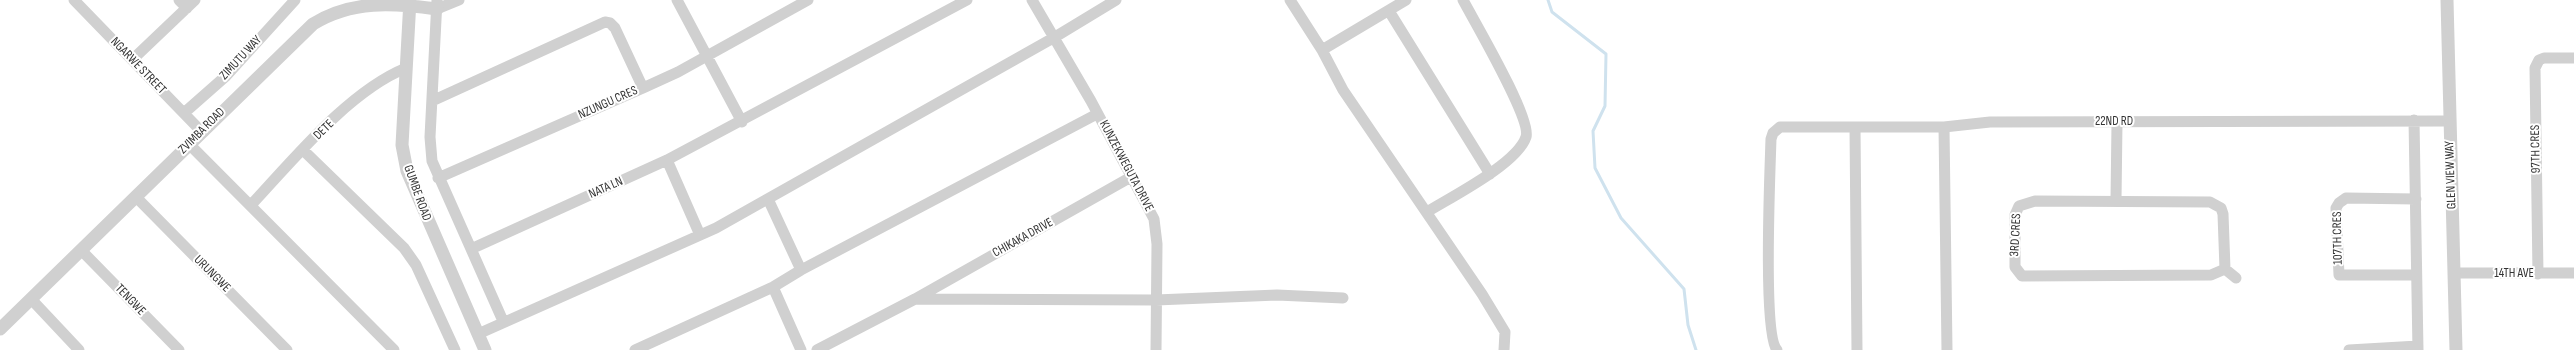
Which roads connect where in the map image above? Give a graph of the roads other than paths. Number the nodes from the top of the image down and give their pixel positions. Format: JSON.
{"nodes":[{"id":1,"x":74,"y":0,"type":"edge"},
{"id":2,"x":179,"y":0,"type":"edge"},
{"id":3,"x":195,"y":0,"type":"edge"},
{"id":4,"x":295,"y":0,"type":"edge"},
{"id":5,"x":459,"y":0,"type":"edge"},
{"id":6,"x":677,"y":0,"type":"edge"},
{"id":7,"x":808,"y":0,"type":"edge"},
{"id":8,"x":967,"y":0,"type":"edge"},
{"id":9,"x":1032,"y":0,"type":"edge"},
{"id":10,"x":1116,"y":0,"type":"edge"},
{"id":11,"x":1290,"y":0,"type":"edge"},
{"id":12,"x":1406,"y":0,"type":"edge"},
{"id":13,"x":1463,"y":0,"type":"edge"},
{"id":14,"x":2447,"y":0,"type":"edge"},
{"id":15,"x":410,"y":3,"type":"edge"},
{"id":16,"x":437,"y":5,"type":"edge"},
{"id":17,"x":187,"y":8,"type":"junction"},
{"id":18,"x":1389,"y":12,"type":"junction"},
{"id":19,"x":1055,"y":37,"type":"junction"},
{"id":20,"x":1322,"y":50,"type":"junction"},
{"id":21,"x":706,"y":55,"type":"junction"},
{"id":22,"x":2574,"y":58,"type":"edge"},
{"id":23,"x":132,"y":60,"type":"junction"},
{"id":24,"x":406,"y":68,"type":"junction"},
{"id":25,"x":643,"y":88,"type":"junction"},
{"id":26,"x":432,"y":101,"type":"junction"},
{"id":27,"x":184,"y":113,"type":"junction"},
{"id":28,"x":1097,"y":114,"type":"junction"},
{"id":29,"x":2414,"y":120,"type":"junction"},
{"id":30,"x":2449,"y":121,"type":"junction"},
{"id":31,"x":742,"y":122,"type":"junction"},
{"id":32,"x":2117,"y":123,"type":"junction"},
{"id":33,"x":1855,"y":127,"type":"junction"},
{"id":34,"x":1944,"y":127,"type":"junction"},
{"id":35,"x":201,"y":131,"type":"junction"},
{"id":36,"x":189,"y":144,"type":"junction"},
{"id":37,"x":303,"y":150,"type":"junction"},
{"id":38,"x":667,"y":160,"type":"junction"},
{"id":39,"x":1490,"y":174,"type":"junction"},
{"id":40,"x":1131,"y":177,"type":"junction"},
{"id":41,"x":438,"y":178,"type":"junction"},
{"id":42,"x":136,"y":197,"type":"junction"},
{"id":43,"x":768,"y":199,"type":"junction"},
{"id":44,"x":2416,"y":199,"type":"junction"},
{"id":45,"x":2116,"y":200,"type":"junction"},
{"id":46,"x":251,"y":205,"type":"junction"},
{"id":47,"x":1427,"y":212,"type":"junction"},
{"id":48,"x":700,"y":235,"type":"junction"},
{"id":49,"x":471,"y":249,"type":"junction"},
{"id":50,"x":81,"y":250,"type":"junction"},
{"id":51,"x":2225,"y":269,"type":"junction"},
{"id":52,"x":801,"y":270,"type":"junction"},
{"id":53,"x":2454,"y":273,"type":"junction"},
{"id":54,"x":2574,"y":273,"type":"edge"},
{"id":55,"x":2538,"y":274,"type":"junction"},
{"id":56,"x":2416,"y":275,"type":"junction"},
{"id":57,"x":2236,"y":278,"type":"dead end"},
{"id":58,"x":773,"y":287,"type":"junction"},
{"id":59,"x":1343,"y":298,"type":"dead end"},
{"id":60,"x":915,"y":299,"type":"junction"},
{"id":61,"x":32,"y":300,"type":"junction"},
{"id":62,"x":1156,"y":300,"type":"junction"},
{"id":63,"x":503,"y":321,"type":"junction"},
{"id":64,"x":0,"y":329,"type":"edge"},
{"id":65,"x":478,"y":334,"type":"junction"},
{"id":66,"x":2418,"y":348,"type":"edge"},
{"id":67,"x":79,"y":350,"type":"edge"},
{"id":68,"x":179,"y":350,"type":"edge"},
{"id":69,"x":287,"y":350,"type":"edge"},
{"id":70,"x":394,"y":350,"type":"edge"},
{"id":71,"x":456,"y":350,"type":"edge"},
{"id":72,"x":486,"y":350,"type":"edge"},
{"id":73,"x":635,"y":350,"type":"edge"},
{"id":74,"x":801,"y":350,"type":"edge"},
{"id":75,"x":817,"y":350,"type":"edge"},
{"id":76,"x":1156,"y":350,"type":"edge"},
{"id":77,"x":1504,"y":350,"type":"edge"},
{"id":78,"x":1777,"y":350,"type":"edge"},
{"id":79,"x":1857,"y":350,"type":"edge"},
{"id":80,"x":1947,"y":350,"type":"edge"},
{"id":81,"x":2349,"y":350,"type":"edge"},
{"id":82,"x":2456,"y":350,"type":"edge"}],
"edges":[{"from":1,"to":23,"type":"street","name":"NGARWE STREET"},
{"from":2,"to":17,"type":"street"},
{"from":3,"to":17,"type":"street"},
{"from":4,"to":27,"type":"street","name":"ZIMUTU WAY"},
{"from":5,"to":16,"type":"street"},
{"from":6,"to":21,"type":"street"},
{"from":7,"to":21,"type":"street"},
{"from":8,"to":31,"type":"street","name":"NATA LN"},
{"from":9,"to":19,"type":"street","name":"KUNZEKWEGUTA DRIVE"},
{"from":10,"to":19,"type":"street"},
{"from":11,"to":20,"type":"street"},
{"from":12,"to":18,"type":"street"},
{"from":13,"to":39,"type":"street"},
{"from":14,"to":30,"type":"street","name":"GLEN VIEW WAY"},
{"from":15,"to":16,"type":"street","name":"ZVIMBA ROAD"},
{"from":15,"to":24,"type":"street","name":"GUMBE ROAD"},
{"from":15,"to":35,"type":"street","name":"ZVIMBA ROAD"},
{"from":16,"to":26,"type":"street"},
{"from":17,"to":23,"type":"street"},
{"from":18,"to":20,"type":"street"},
{"from":18,"to":39,"type":"street"},
{"from":19,"to":28,"type":"street","name":"KUNZEKWEGUTA DRIVE"},
{"from":19,"to":43,"type":"street"},
{"from":20,"to":47,"type":"street"},
{"from":21,"to":25,"type":"street"},
{"from":21,"to":31,"type":"street"},
{"from":22,"to":55,"type":"street","name":"97TH CRES"},
{"from":23,"to":27,"type":"street","name":"NGARWE STREET"},
{"from":24,"to":37,"type":"street","name":"DETE"},
{"from":24,"to":65,"type":"street","name":"GUMBE ROAD"},
{"from":25,"to":26,"type":"street","name":"NZUNGU CRES"},
{"from":25,"to":41,"type":"street","name":"NZUNGU CRES"},
{"from":26,"to":41,"type":"street"},
{"from":27,"to":35,"type":"street","name":"NGARWE STREET"},
{"from":28,"to":40,"type":"street","name":"KUNZEKWEGUTA DRIVE"},
{"from":28,"to":52,"type":"street"},
{"from":29,"to":30,"type":"street","name":"22ND RD"},
{"from":29,"to":32,"type":"street","name":"22ND RD"},
{"from":29,"to":44,"type":"street"},
{"from":30,"to":53,"type":"street","name":"GLEN VIEW WAY"},
{"from":31,"to":38,"type":"street","name":"NATA LN"},
{"from":32,"to":34,"type":"street","name":"22ND RD"},
{"from":32,"to":45,"type":"street"},
{"from":33,"to":34,"type":"street","name":"22ND RD"},
{"from":33,"to":78,"type":"street","name":"22ND RD"},
{"from":33,"to":79,"type":"street"},
{"from":34,"to":80,"type":"street"},
{"from":35,"to":36,"type":"street","name":"ZVIMBA ROAD"},
{"from":36,"to":42,"type":"street","name":"ZVIMBA ROAD"},
{"from":36,"to":46,"type":"street"},
{"from":37,"to":46,"type":"street","name":"DETE"},
{"from":37,"to":71,"type":"street"},
{"from":38,"to":48,"type":"street"},
{"from":38,"to":49,"type":"street","name":"NATA LN"},
{"from":39,"to":47,"type":"street"},
{"from":40,"to":60,"type":"street","name":"CHIKAKA DRIVE"},
{"from":40,"to":62,"type":"street","name":"KUNZEKWEGUTA DRIVE"},
{"from":41,"to":49,"type":"street"},
{"from":42,"to":50,"type":"street","name":"ZVIMBA ROAD"},
{"from":42,"to":69,"type":"street","name":"URUNGWE"},
{"from":43,"to":48,"type":"street"},
{"from":43,"to":52,"type":"street"},
{"from":44,"to":56,"type":"street"},
{"from":44,"to":56,"type":"street","name":"107TH CRES"},
{"from":45,"to":51,"type":"street","name":"3RD CRES"},
{"from":45,"to":51,"type":"street","name":"3RD CRES"},
{"from":46,"to":70,"type":"street"},
{"from":47,"to":77,"type":"street"},
{"from":48,"to":63,"type":"street"},
{"from":49,"to":63,"type":"street"},
{"from":50,"to":61,"type":"street","name":"ZVIMBA ROAD"},
{"from":50,"to":68,"type":"street","name":"TENGWE"},
{"from":51,"to":57,"type":"street"},
{"from":52,"to":58,"type":"street"},
{"from":53,"to":55,"type":"street","name":"14TH AVE"},
{"from":53,"to":82,"type":"street","name":"GLEN VIEW WAY"},
{"from":54,"to":55,"type":"street","name":"14TH AVE"},
{"from":56,"to":66,"type":"street"},
{"from":58,"to":73,"type":"street"},
{"from":58,"to":74,"type":"street"},
{"from":59,"to":62,"type":"street","name":"CHIKAKA DRIVE"},
{"from":60,"to":62,"type":"street","name":"CHIKAKA DRIVE"},
{"from":60,"to":75,"type":"street","name":"CHIKAKA DRIVE"},
{"from":61,"to":64,"type":"street","name":"ZVIMBA ROAD"},
{"from":61,"to":67,"type":"street"},
{"from":62,"to":76,"type":"street","name":"KUNZEKWEGUTA DRIVE"},
{"from":63,"to":65,"type":"street"},
{"from":65,"to":72,"type":"street","name":"GUMBE ROAD"},
{"from":66,"to":81,"type":"street"}]}
